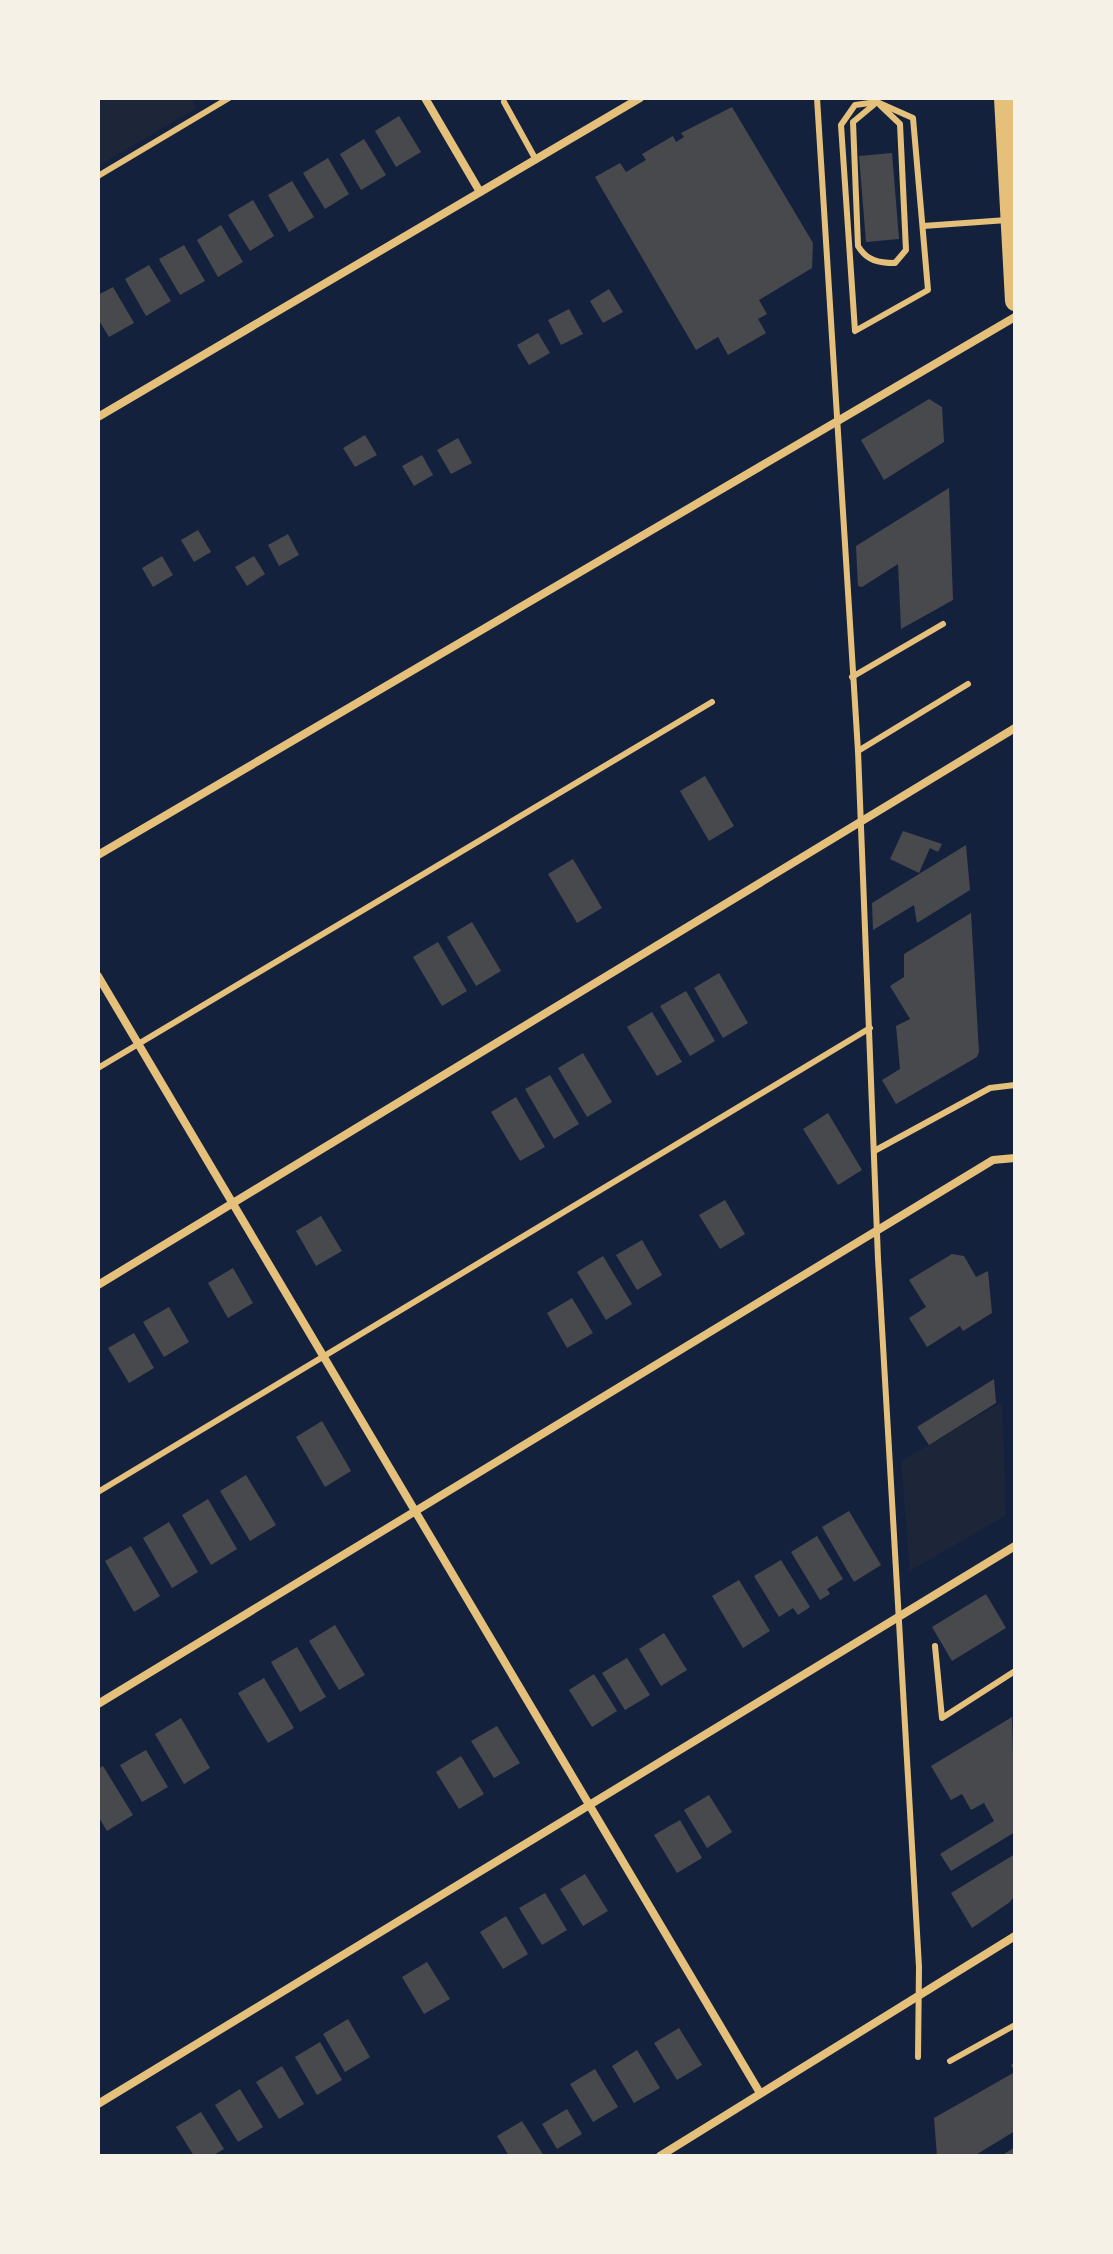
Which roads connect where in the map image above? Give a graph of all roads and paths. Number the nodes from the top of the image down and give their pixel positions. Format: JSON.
{"nodes":[{"id":1,"x":229,"y":98,"type":"edge"},
{"id":2,"x":425,"y":98,"type":"edge"},
{"id":3,"x":640,"y":98,"type":"edge"},
{"id":4,"x":817,"y":98,"type":"edge"},
{"id":5,"x":1004,"y":98,"type":"edge"},
{"id":6,"x":877,"y":100,"type":"edge"},
{"id":7,"x":504,"y":102,"type":"dead end"},
{"id":8,"x":536,"y":160,"type":"junction"},
{"id":9,"x":1011,"y":160,"type":"edge"},
{"id":10,"x":98,"y":176,"type":"edge"},
{"id":11,"x":480,"y":192,"type":"junction"},
{"id":12,"x":1011,"y":219,"type":"junction"},
{"id":13,"x":923,"y":226,"type":"junction"},
{"id":14,"x":1015,"y":301,"type":"edge"},
{"id":15,"x":1015,"y":317,"type":"edge"},
{"id":16,"x":98,"y":417,"type":"edge"},
{"id":17,"x":838,"y":422,"type":"junction"},
{"id":18,"x":943,"y":624,"type":"dead end"},
{"id":19,"x":852,"y":677,"type":"junction"},
{"id":20,"x":968,"y":684,"type":"dead end"},
{"id":21,"x":712,"y":702,"type":"dead end"},
{"id":22,"x":1015,"y":728,"type":"edge"},
{"id":23,"x":858,"y":751,"type":"junction"},
{"id":24,"x":860,"y":823,"type":"junction"},
{"id":25,"x":98,"y":855,"type":"edge"},
{"id":26,"x":98,"y":976,"type":"edge"},
{"id":27,"x":870,"y":1028,"type":"junction"},
{"id":28,"x":138,"y":1044,"type":"junction"},
{"id":29,"x":98,"y":1068,"type":"edge"},
{"id":30,"x":1015,"y":1085,"type":"edge"},
{"id":31,"x":876,"y":1150,"type":"junction"},
{"id":32,"x":1015,"y":1158,"type":"edge"},
{"id":33,"x":232,"y":1204,"type":"junction"},
{"id":34,"x":878,"y":1232,"type":"junction"},
{"id":35,"x":98,"y":1285,"type":"edge"},
{"id":36,"x":322,"y":1355,"type":"junction"},
{"id":37,"x":98,"y":1492,"type":"edge"},
{"id":38,"x":415,"y":1512,"type":"junction"},
{"id":39,"x":1015,"y":1546,"type":"edge"},
{"id":40,"x":899,"y":1614,"type":"junction"},
{"id":41,"x":935,"y":1646,"type":"dead end"},
{"id":42,"x":1015,"y":1671,"type":"edge"},
{"id":43,"x":98,"y":1704,"type":"edge"},
{"id":44,"x":590,"y":1805,"type":"junction"},
{"id":45,"x":1015,"y":1936,"type":"edge"},
{"id":46,"x":918,"y":1997,"type":"junction"},
{"id":47,"x":1015,"y":2025,"type":"edge"},
{"id":48,"x":918,"y":2057,"type":"dead end"},
{"id":49,"x":950,"y":2061,"type":"dead end"},
{"id":50,"x":760,"y":2093,"type":"junction"},
{"id":51,"x":98,"y":2104,"type":"edge"},
{"id":52,"x":660,"y":2156,"type":"edge"}],
"edges":[{"from":1,"to":10,"type":"lane"},
{"from":2,"to":11,"type":"street"},
{"from":3,"to":8,"type":"street"},
{"from":4,"to":17,"type":"lane"},
{"from":5,"to":9,"type":"main road"},
{"from":6,"to":6,"type":"lane"},
{"from":6,"to":13,"type":"lane"},
{"from":6,"to":13,"type":"lane"},
{"from":7,"to":8,"type":"lane"},
{"from":8,"to":11,"type":"street"},
{"from":9,"to":12,"type":"main road"},
{"from":11,"to":16,"type":"street"},
{"from":12,"to":13,"type":"lane"},
{"from":12,"to":14,"type":"main road"},
{"from":15,"to":17,"type":"street"},
{"from":17,"to":19,"type":"lane"},
{"from":17,"to":25,"type":"street"},
{"from":18,"to":19,"type":"lane"},
{"from":19,"to":23,"type":"lane"},
{"from":20,"to":23,"type":"lane"},
{"from":21,"to":28,"type":"lane"},
{"from":22,"to":24,"type":"street"},
{"from":23,"to":24,"type":"lane"},
{"from":24,"to":27,"type":"lane"},
{"from":24,"to":33,"type":"street"},
{"from":26,"to":28,"type":"street"},
{"from":27,"to":31,"type":"lane"},
{"from":27,"to":36,"type":"lane"},
{"from":28,"to":29,"type":"lane"},
{"from":28,"to":33,"type":"street"},
{"from":30,"to":31,"type":"lane"},
{"from":31,"to":34,"type":"lane"},
{"from":32,"to":34,"type":"street"},
{"from":33,"to":35,"type":"street"},
{"from":33,"to":36,"type":"street"},
{"from":34,"to":38,"type":"street"},
{"from":34,"to":40,"type":"lane"},
{"from":36,"to":37,"type":"lane"},
{"from":36,"to":38,"type":"street"},
{"from":38,"to":43,"type":"street"},
{"from":38,"to":44,"type":"street"},
{"from":39,"to":40,"type":"street"},
{"from":40,"to":44,"type":"street"},
{"from":40,"to":46,"type":"lane"},
{"from":41,"to":42,"type":"lane"},
{"from":44,"to":50,"type":"street"},
{"from":44,"to":51,"type":"street"},
{"from":45,"to":46,"type":"street"},
{"from":46,"to":48,"type":"lane"},
{"from":46,"to":50,"type":"street"},
{"from":47,"to":49,"type":"lane"},
{"from":50,"to":52,"type":"street"}]}
